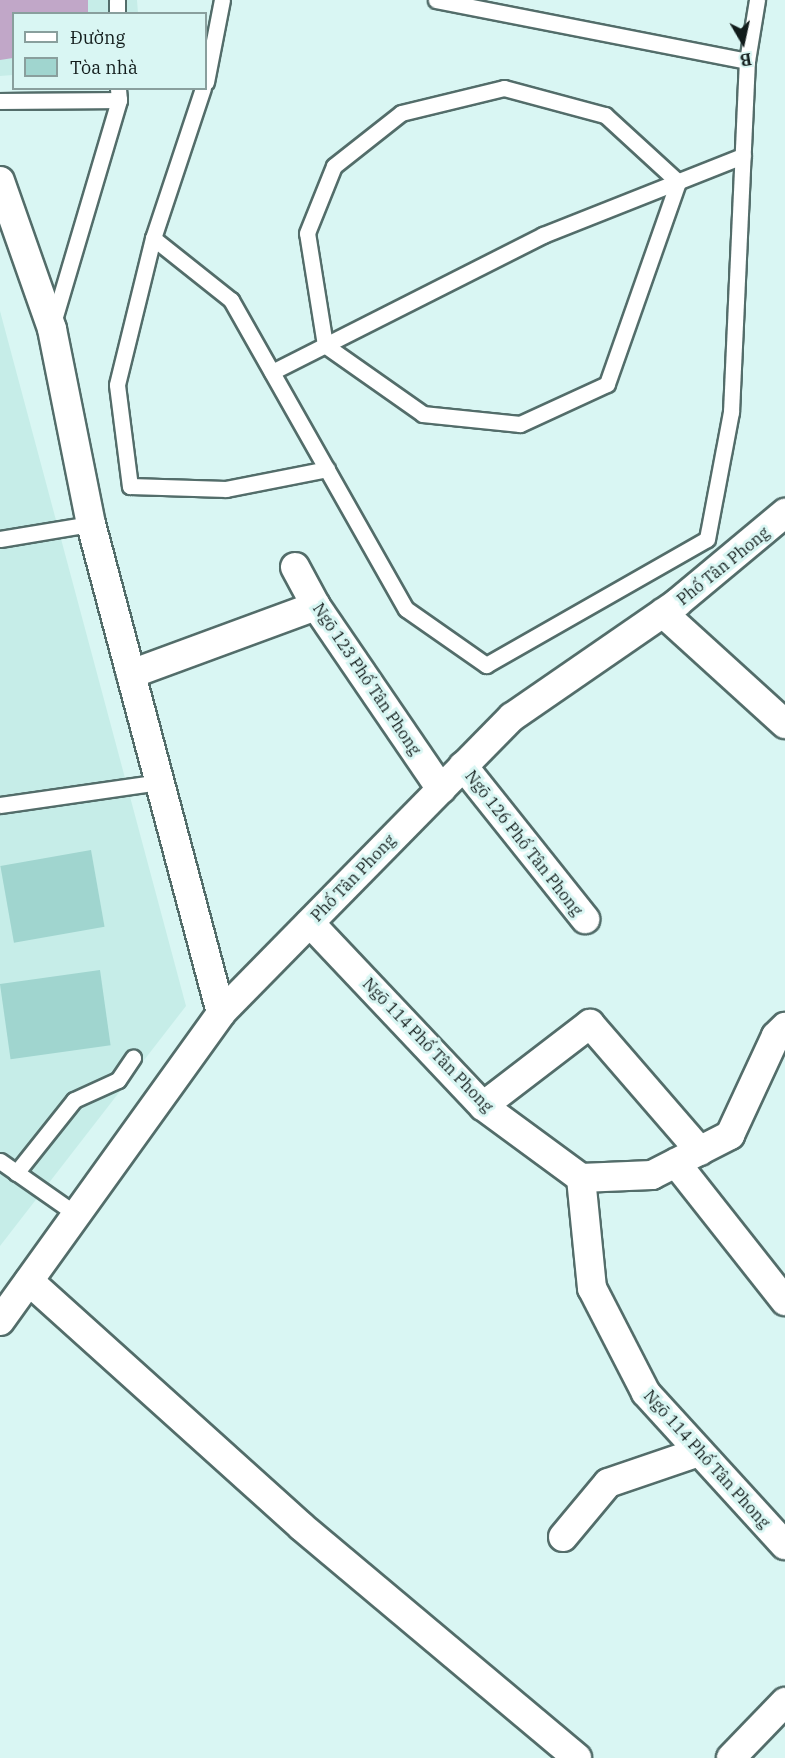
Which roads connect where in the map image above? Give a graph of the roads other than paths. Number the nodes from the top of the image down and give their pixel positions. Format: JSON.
{"nodes":[{"id":1,"x":222,"y":0,"type":"edge"},
{"id":2,"x":436,"y":0,"type":"edge"},
{"id":3,"x":757,"y":0,"type":"edge"},
{"id":4,"x":747,"y":61,"type":"junction"},
{"id":5,"x":207,"y":77,"type":"edge"},
{"id":6,"x":202,"y":90,"type":"edge"},
{"id":7,"x":118,"y":94,"type":"edge"},
{"id":8,"x":0,"y":101,"type":"edge"},
{"id":9,"x":743,"y":156,"type":"junction"},
{"id":10,"x":0,"y":181,"type":"edge"},
{"id":11,"x":678,"y":182,"type":"junction"},
{"id":12,"x":153,"y":238,"type":"junction"},
{"id":13,"x":52,"y":329,"type":"junction"},
{"id":14,"x":325,"y":345,"type":"junction"},
{"id":15,"x":272,"y":372,"type":"junction"},
{"id":16,"x":327,"y":469,"type":"junction"},
{"id":17,"x":785,"y":513,"type":"edge"},
{"id":18,"x":91,"y":524,"type":"junction"},
{"id":19,"x":0,"y":539,"type":"edge"},
{"id":20,"x":295,"y":567,"type":"dead end"},
{"id":21,"x":316,"y":606,"type":"junction"},
{"id":22,"x":663,"y":613,"type":"junction"},
{"id":23,"x":131,"y":674,"type":"junction"},
{"id":24,"x":785,"y":724,"type":"edge"},
{"id":25,"x":464,"y":766,"type":"junction"},
{"id":26,"x":160,"y":782,"type":"junction"},
{"id":27,"x":441,"y":789,"type":"junction"},
{"id":28,"x":0,"y":805,"type":"edge"},
{"id":29,"x":585,"y":919,"type":"dead end"},
{"id":30,"x":310,"y":923,"type":"junction"},
{"id":31,"x":221,"y":1013,"type":"junction"},
{"id":32,"x":785,"y":1027,"type":"edge"},
{"id":33,"x":133,"y":1058,"type":"dead end"},
{"id":34,"x":483,"y":1106,"type":"junction"},
{"id":35,"x":688,"y":1157,"type":"junction"},
{"id":36,"x":0,"y":1161,"type":"edge"},
{"id":37,"x":16,"y":1173,"type":"junction"},
{"id":38,"x":581,"y":1178,"type":"junction"},
{"id":39,"x":77,"y":1215,"type":"junction"},
{"id":40,"x":29,"y":1281,"type":"junction"},
{"id":41,"x":785,"y":1301,"type":"edge"},
{"id":42,"x":0,"y":1321,"type":"edge"},
{"id":43,"x":699,"y":1452,"type":"junction"},
{"id":44,"x":563,"y":1537,"type":"dead end"},
{"id":45,"x":785,"y":1545,"type":"edge"},
{"id":46,"x":785,"y":1702,"type":"edge"},
{"id":47,"x":577,"y":1758,"type":"edge"},
{"id":48,"x":731,"y":1758,"type":"edge"}],
"edges":[{"from":1,"to":5,"type":"lane"},
{"from":2,"to":4,"type":"lane"},
{"from":3,"to":4,"type":"lane"},
{"from":4,"to":9,"type":"lane"},
{"from":6,"to":12,"type":"lane"},
{"from":7,"to":8,"type":"lane"},
{"from":7,"to":13,"type":"lane"},
{"from":9,"to":11,"type":"lane"},
{"from":9,"to":16,"type":"lane"},
{"from":10,"to":13,"type":"street"},
{"from":11,"to":14,"type":"lane"},
{"from":11,"to":14,"type":"lane"},
{"from":11,"to":14,"type":"lane"},
{"from":12,"to":15,"type":"lane"},
{"from":12,"to":16,"type":"lane"},
{"from":13,"to":18,"type":"street"},
{"from":14,"to":15,"type":"lane"},
{"from":15,"to":16,"type":"lane"},
{"from":17,"to":22,"type":"street","name":"Phố Tân Phong"},
{"from":18,"to":19,"type":"lane"},
{"from":18,"to":23,"type":"street"},
{"from":20,"to":21,"type":"street","name":"Ngõ 123 Phố Tân Phong"},
{"from":21,"to":23,"type":"street"},
{"from":21,"to":27,"type":"street","name":"Ngõ 123 Phố Tân Phong"},
{"from":22,"to":24,"type":"street"},
{"from":22,"to":25,"type":"street","name":"Phố Tân Phong"},
{"from":23,"to":26,"type":"street"},
{"from":25,"to":27,"type":"street","name":"Phố Tân Phong"},
{"from":25,"to":29,"type":"street","name":"Ngõ 126 Phố Tân Phong"},
{"from":26,"to":28,"type":"lane"},
{"from":26,"to":31,"type":"street"},
{"from":27,"to":30,"type":"street","name":"Phố Tân Phong"},
{"from":30,"to":31,"type":"street","name":"Phố Tân Phong"},
{"from":30,"to":34,"type":"street","name":"Ngõ 114 Phố Tân Phong"},
{"from":31,"to":39,"type":"street","name":"Phố Tân Phong"},
{"from":32,"to":35,"type":"street"},
{"from":33,"to":37,"type":"lane"},
{"from":34,"to":35,"type":"street"},
{"from":34,"to":38,"type":"street","name":"Ngõ 114 Phố Tân Phong"},
{"from":35,"to":38,"type":"street"},
{"from":35,"to":41,"type":"street"},
{"from":36,"to":37,"type":"lane"},
{"from":37,"to":39,"type":"lane"},
{"from":38,"to":43,"type":"street","name":"Ngõ 114 Phố Tân Phong"},
{"from":39,"to":40,"type":"street","name":"Phố Tân Phong"},
{"from":40,"to":42,"type":"street","name":"Phố Tân Phong"},
{"from":40,"to":47,"type":"street"},
{"from":43,"to":44,"type":"street"},
{"from":43,"to":45,"type":"street","name":"Ngõ 114 Phố Tân Phong"},
{"from":46,"to":48,"type":"street"}]}
